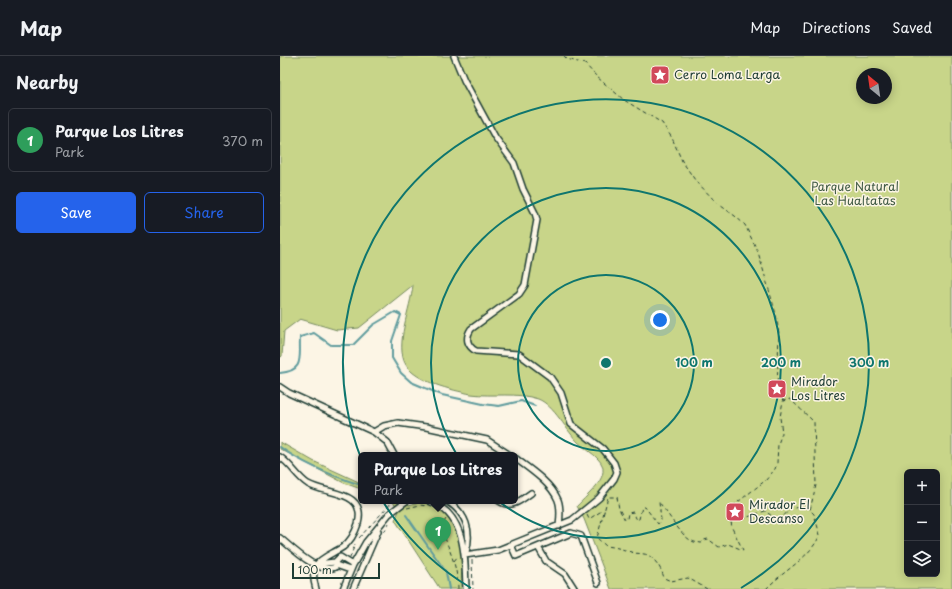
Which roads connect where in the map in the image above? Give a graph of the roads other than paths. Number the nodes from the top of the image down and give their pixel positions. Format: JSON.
{"nodes":[{"id":1,"x":454,"y":56,"type":"edge"},
{"id":2,"x":280,"y":387,"type":"edge"},
{"id":3,"x":374,"y":432,"type":"junction"},
{"id":4,"x":392,"y":452,"type":"edge"},
{"id":5,"x":505,"y":452,"type":"edge"},
{"id":6,"x":280,"y":457,"type":"edge"},
{"id":7,"x":518,"y":460,"type":"edge"},
{"id":8,"x":531,"y":493,"type":"dead end"},
{"id":9,"x":518,"y":502,"type":"edge"},
{"id":10,"x":402,"y":504,"type":"edge"},
{"id":11,"x":434,"y":504,"type":"edge"},
{"id":12,"x":450,"y":504,"type":"edge"},
{"id":13,"x":560,"y":526,"type":"junction"},
{"id":14,"x":381,"y":530,"type":"junction"},
{"id":15,"x":280,"y":538,"type":"edge"},
{"id":16,"x":366,"y":542,"type":"junction"},
{"id":17,"x":511,"y":545,"type":"junction"},
{"id":18,"x":373,"y":546,"type":"junction"},
{"id":19,"x":538,"y":547,"type":"junction"},
{"id":20,"x":465,"y":555,"type":"junction"},
{"id":21,"x":316,"y":564,"type":"junction"},
{"id":22,"x":336,"y":564,"type":"junction"},
{"id":23,"x":353,"y":565,"type":"junction"},
{"id":24,"x":350,"y":570,"type":"junction"},
{"id":25,"x":598,"y":583,"type":"dead end"},
{"id":26,"x":574,"y":588,"type":"edge"},
{"id":27,"x":316,"y":589,"type":"edge"},
{"id":28,"x":343,"y":589,"type":"edge"},
{"id":29,"x":354,"y":589,"type":"edge"},
{"id":30,"x":466,"y":589,"type":"edge"}],
"edges":[{"from":1,"to":13,"type":"street"},
{"from":2,"to":3,"type":"street"},
{"from":3,"to":4,"type":"street"},
{"from":3,"to":5,"type":"street"},
{"from":6,"to":21,"type":"street"},
{"from":7,"to":13,"type":"street"},
{"from":8,"to":9,"type":"street"},
{"from":10,"to":14,"type":"street"},
{"from":11,"to":20,"type":"street"},
{"from":12,"to":20,"type":"street"},
{"from":13,"to":17,"type":"street"},
{"from":14,"to":16,"type":"street"},
{"from":14,"to":18,"type":"street"},
{"from":15,"to":21,"type":"street"},
{"from":16,"to":18,"type":"street"},
{"from":16,"to":23,"type":"street"},
{"from":17,"to":19,"type":"street"},
{"from":17,"to":20,"type":"street"},
{"from":18,"to":29,"type":"street"},
{"from":19,"to":25,"type":"street"},
{"from":19,"to":26,"type":"street"},
{"from":20,"to":30,"type":"street"},
{"from":21,"to":22,"type":"street"},
{"from":21,"to":27,"type":"street"},
{"from":22,"to":23,"type":"street"},
{"from":22,"to":24,"type":"street"},
{"from":23,"to":24,"type":"street"},
{"from":24,"to":28,"type":"street"}]}
